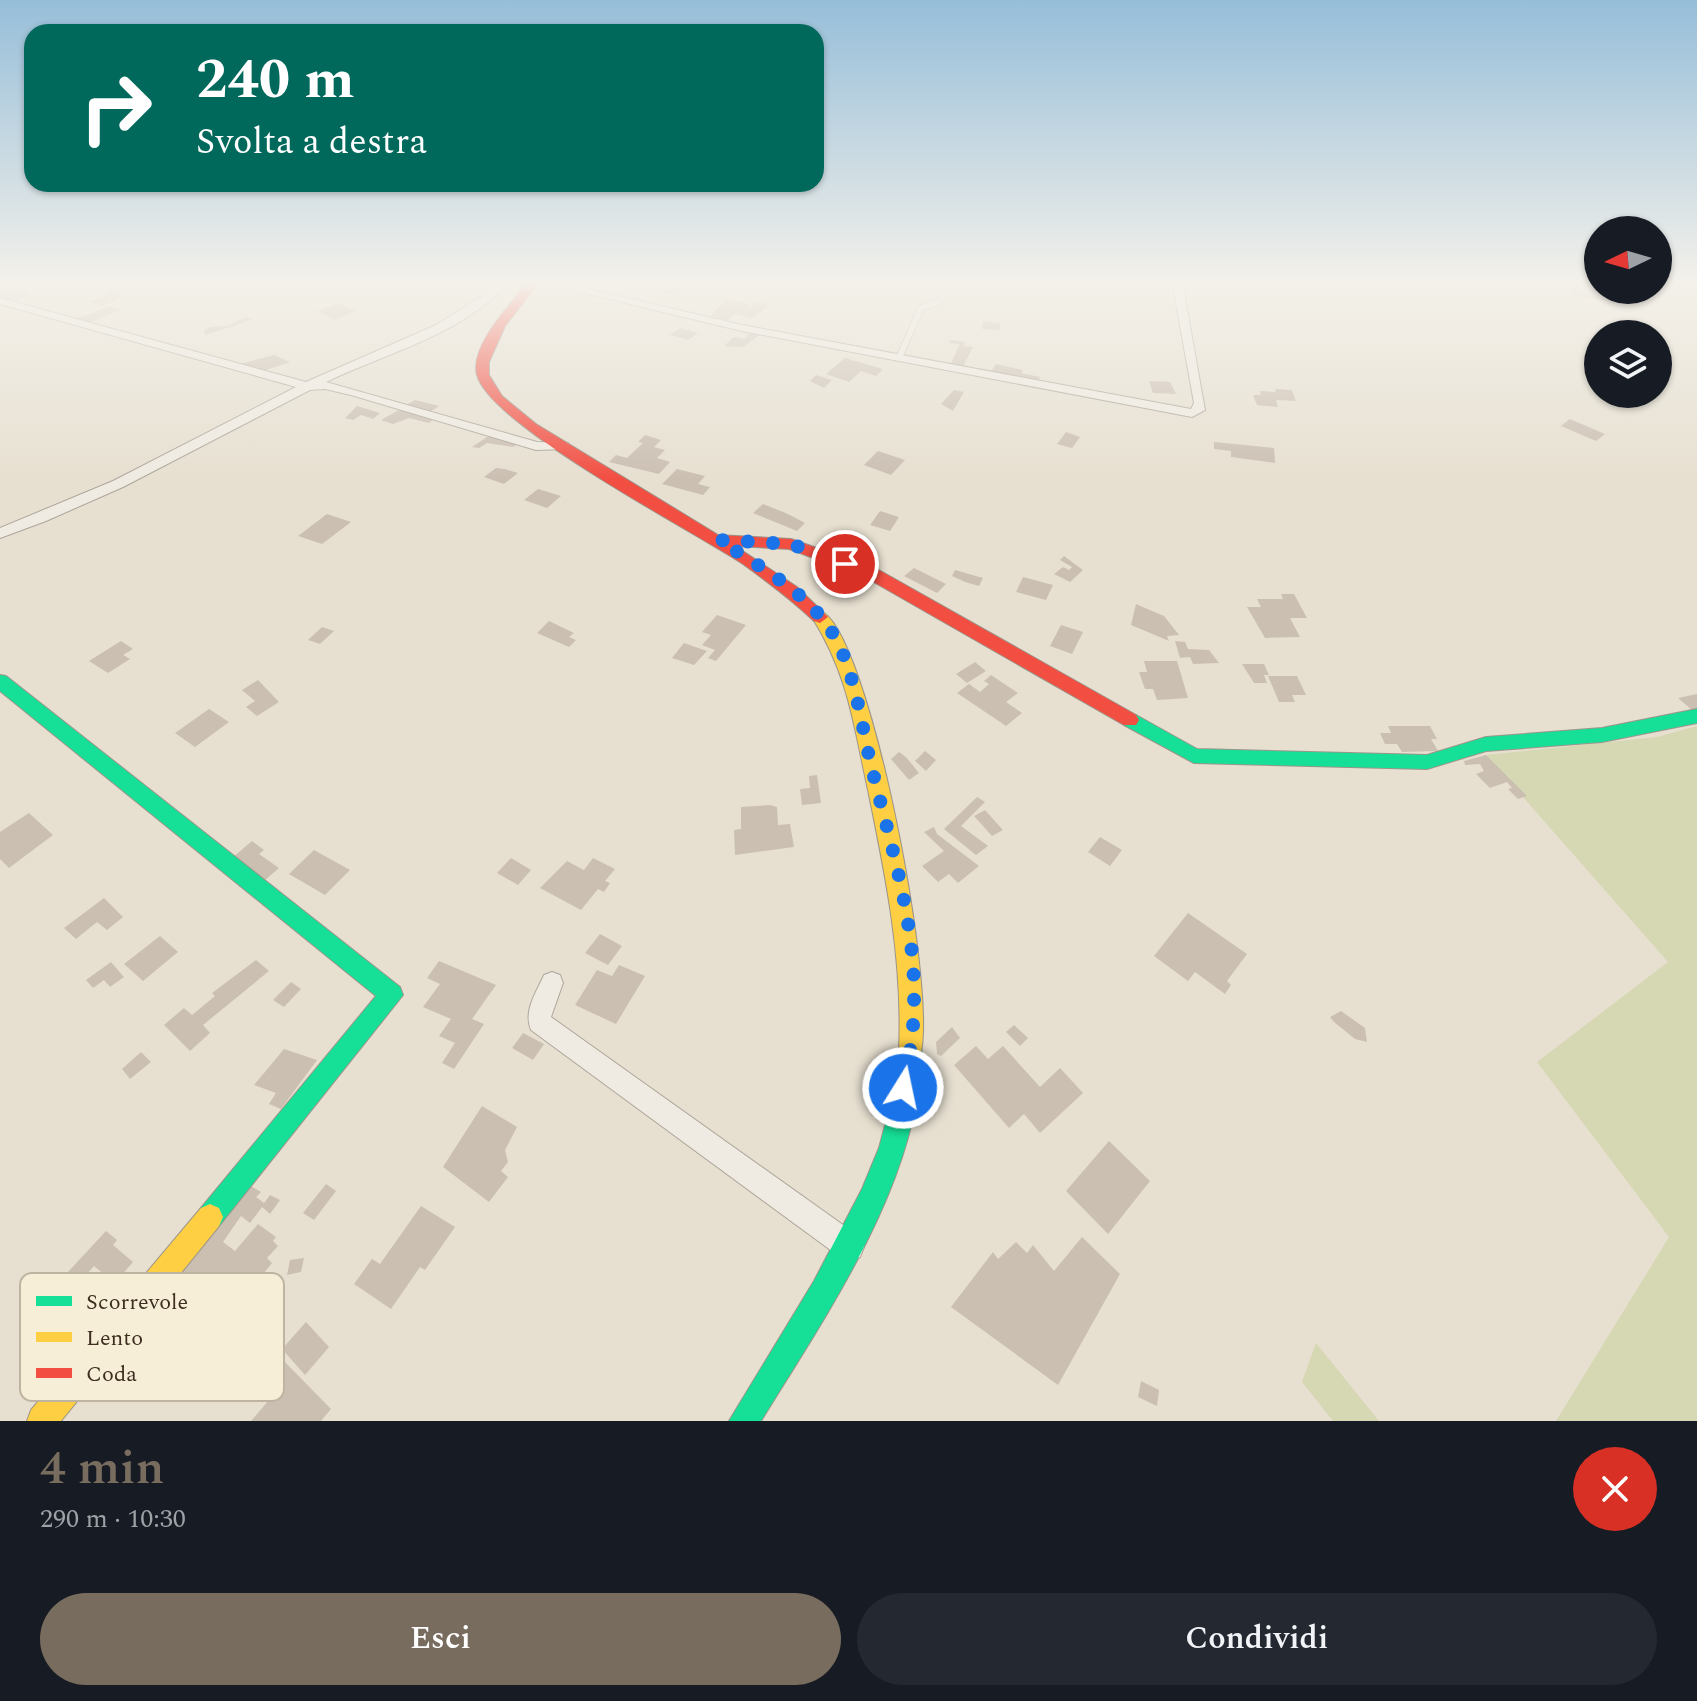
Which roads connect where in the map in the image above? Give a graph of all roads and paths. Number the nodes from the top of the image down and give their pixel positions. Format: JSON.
{"nodes":[{"id":1,"x":167,"y":347,"type":"edge"},
{"id":2,"x":391,"y":347,"type":"edge"},
{"id":3,"x":489,"y":347,"type":"edge"},
{"id":4,"x":843,"y":347,"type":"edge"},
{"id":5,"x":904,"y":347,"type":"edge"},
{"id":6,"x":1190,"y":347,"type":"edge"},
{"id":7,"x":899,"y":358,"type":"junction"},
{"id":8,"x":307,"y":386,"type":"junction"},
{"id":9,"x":563,"y":446,"type":"junction"},
{"id":10,"x":0,"y":533,"type":"edge"},
{"id":11,"x":719,"y":540,"type":"junction"},
{"id":12,"x":0,"y":681,"type":"edge"},
{"id":13,"x":1697,"y":716,"type":"edge"},
{"id":14,"x":552,"y":983,"type":"dead end"},
{"id":15,"x":850,"y":1247,"type":"junction"},
{"id":16,"x":164,"y":1273,"type":"edge"},
{"id":17,"x":58,"y":1401,"type":"edge"},
{"id":18,"x":42,"y":1421,"type":"edge"},
{"id":19,"x":744,"y":1421,"type":"edge"}],
"edges":[{"from":1,"to":8,"type":"street"},
{"from":2,"to":8,"type":"street"},
{"from":3,"to":9,"type":"street"},
{"from":4,"to":7,"type":"street"},
{"from":5,"to":7,"type":"lane"},
{"from":6,"to":7,"type":"street"},
{"from":8,"to":9,"type":"street"},
{"from":8,"to":10,"type":"street"},
{"from":9,"to":11,"type":"street"},
{"from":11,"to":13,"type":"street"},
{"from":11,"to":15,"type":"street"},
{"from":12,"to":16,"type":"street"},
{"from":14,"to":15,"type":"street"},
{"from":15,"to":19,"type":"street"},
{"from":17,"to":18,"type":"street"}]}
